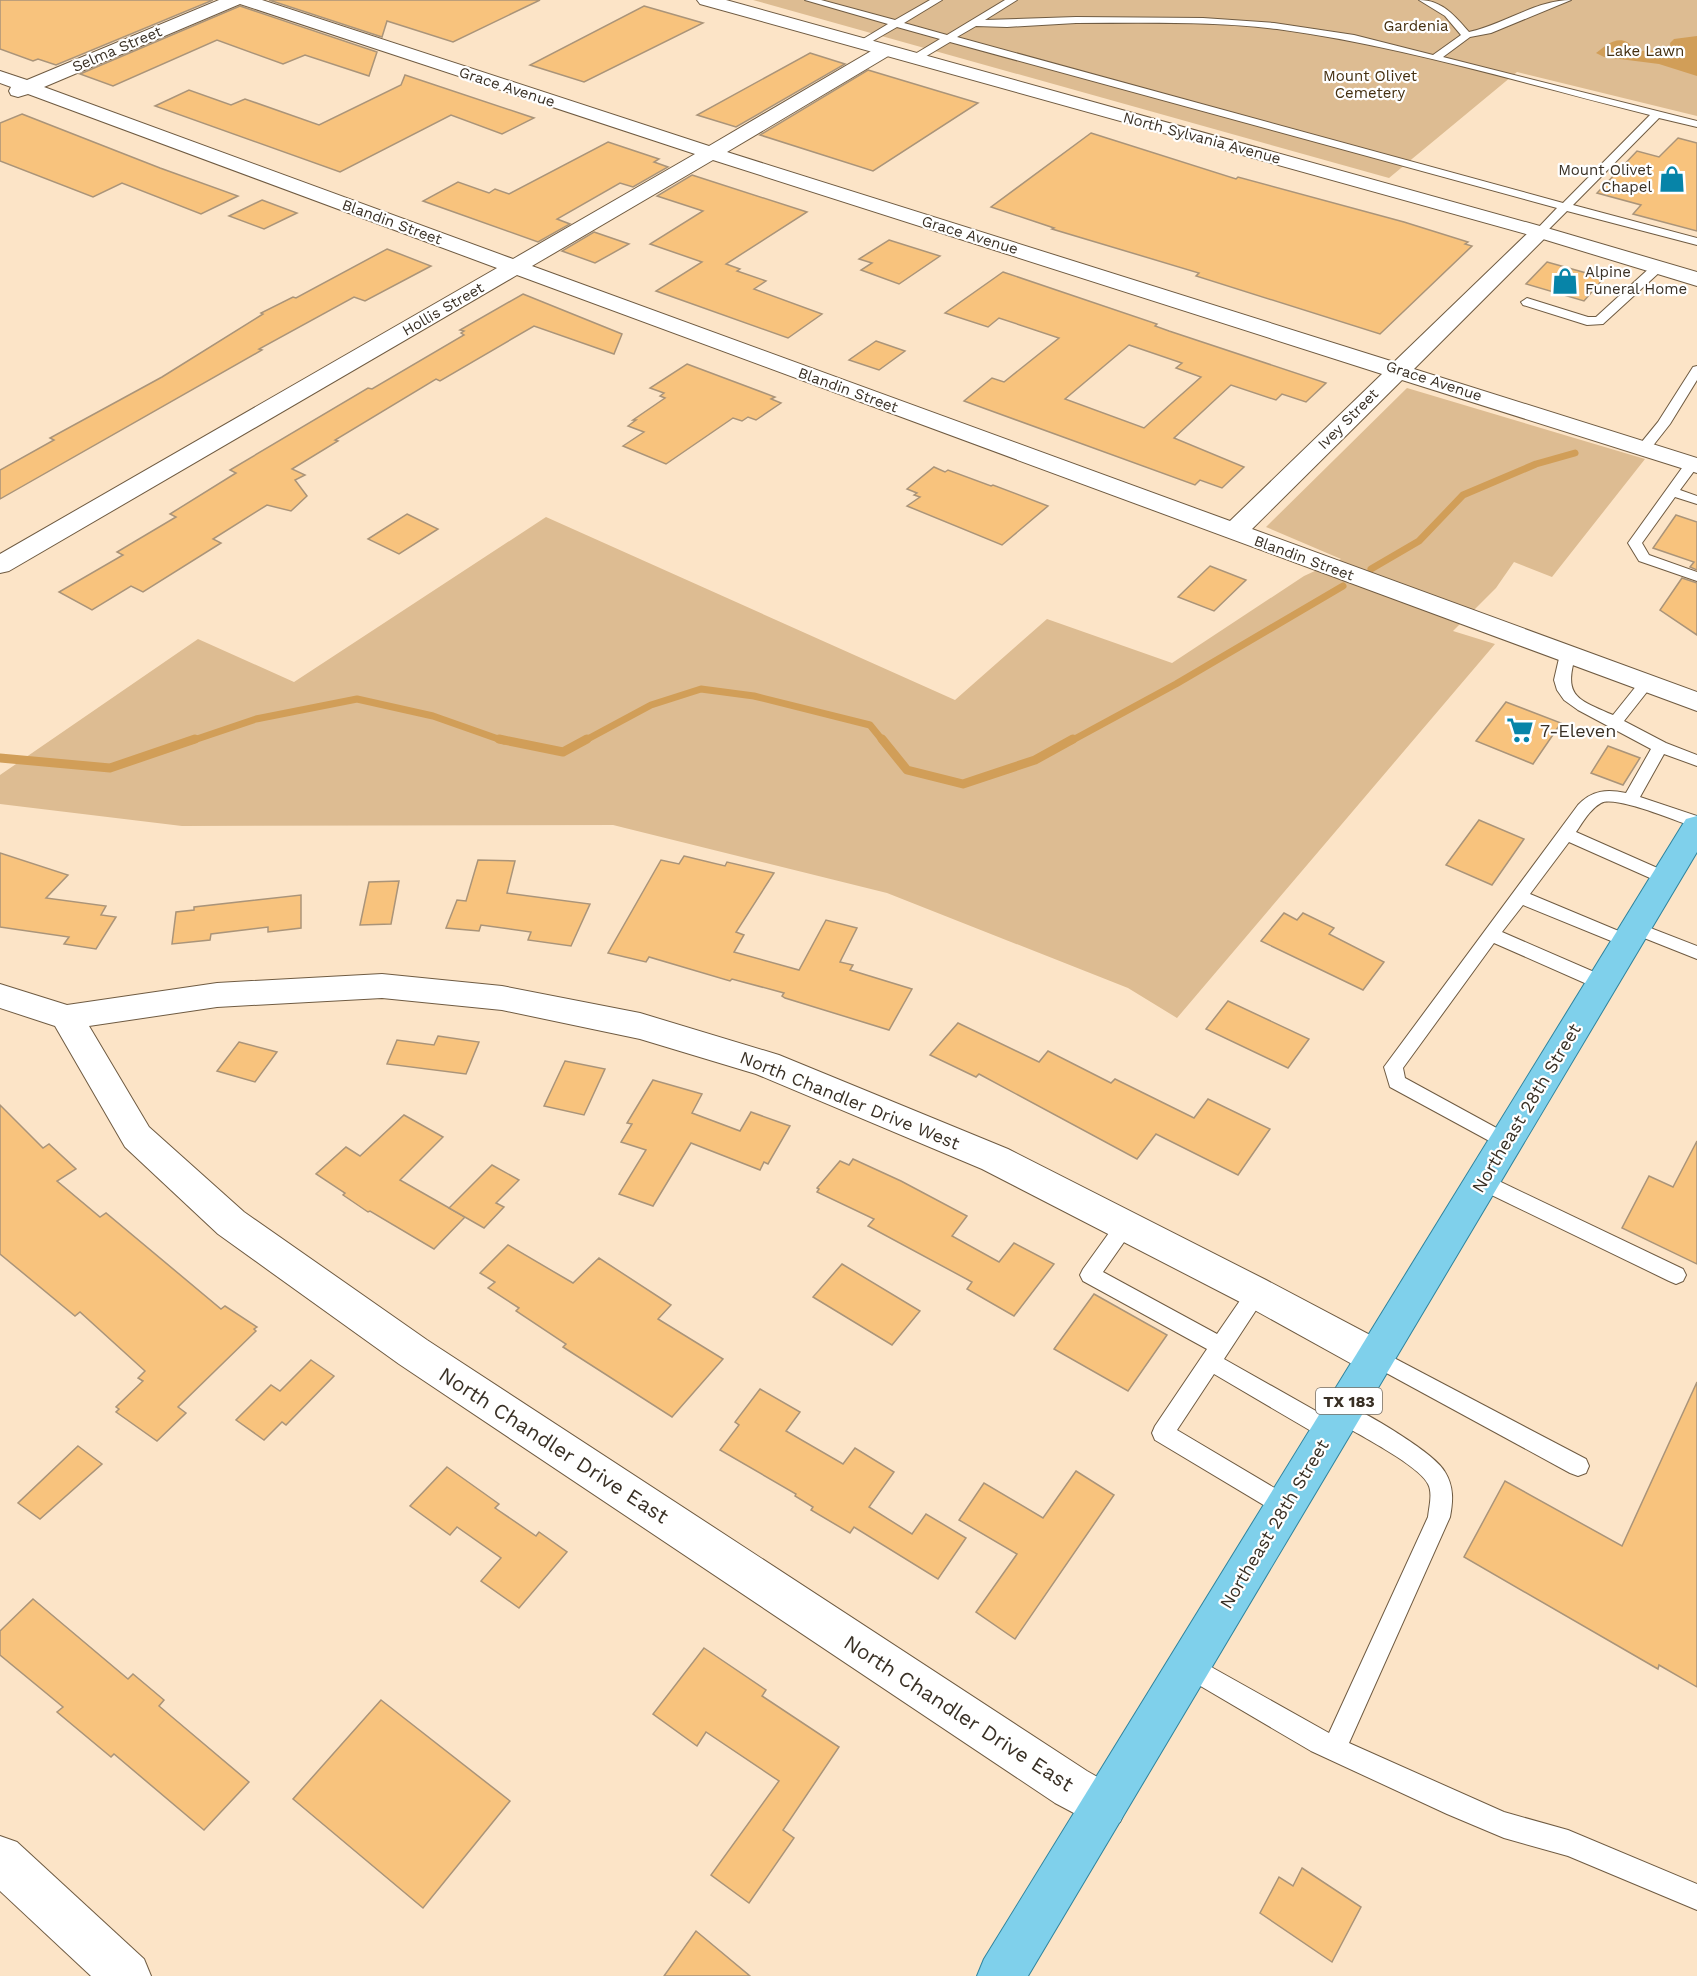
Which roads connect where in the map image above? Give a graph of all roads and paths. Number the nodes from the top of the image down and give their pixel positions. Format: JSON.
{"nodes":[{"id":1,"x":234,"y":0,"type":"edge"},
{"id":2,"x":245,"y":0,"type":"edge"},
{"id":3,"x":706,"y":0,"type":"edge"},
{"id":4,"x":810,"y":0,"type":"edge"},
{"id":5,"x":937,"y":0,"type":"edge"},
{"id":6,"x":1012,"y":0,"type":"edge"},
{"id":7,"x":1424,"y":0,"type":"edge"},
{"id":8,"x":1566,"y":0,"type":"edge"},
{"id":9,"x":904,"y":6,"type":"dead end"},
{"id":10,"x":975,"y":22,"type":"junction"},
{"id":11,"x":897,"y":24,"type":"junction"},
{"id":12,"x":1467,"y":35,"type":"junction"},
{"id":13,"x":949,"y":38,"type":"junction"},
{"id":14,"x":861,"y":44,"type":"junction"},
{"id":15,"x":884,"y":51,"type":"junction"},
{"id":16,"x":1436,"y":58,"type":"junction"},
{"id":17,"x":914,"y":59,"type":"junction"},
{"id":18,"x":0,"y":77,"type":"edge"},
{"id":19,"x":28,"y":87,"type":"junction"},
{"id":20,"x":0,"y":99,"type":"edge"},
{"id":21,"x":1657,"y":114,"type":"junction"},
{"id":22,"x":1697,"y":124,"type":"edge"},
{"id":23,"x":711,"y":153,"type":"junction"},
{"id":24,"x":1568,"y":206,"type":"junction"},
{"id":25,"x":1540,"y":232,"type":"junction"},
{"id":26,"x":1697,"y":242,"type":"edge"},
{"id":27,"x":1658,"y":267,"type":"junction"},
{"id":28,"x":514,"y":268,"type":"junction"},
{"id":29,"x":1697,"y":279,"type":"edge"},
{"id":30,"x":1527,"y":302,"type":"dead end"},
{"id":31,"x":1398,"y":370,"type":"junction"},
{"id":32,"x":1697,"y":370,"type":"edge"},
{"id":33,"x":1643,"y":449,"type":"junction"},
{"id":34,"x":1695,"y":465,"type":"edge"},
{"id":35,"x":1672,"y":492,"type":"junction"},
{"id":36,"x":1697,"y":500,"type":"edge"},
{"id":37,"x":1234,"y":532,"type":"junction"},
{"id":38,"x":0,"y":565,"type":"edge"},
{"id":39,"x":1697,"y":577,"type":"edge"},
{"id":40,"x":1568,"y":654,"type":"junction"},
{"id":41,"x":1646,"y":683,"type":"junction"},
{"id":42,"x":1697,"y":702,"type":"edge"},
{"id":43,"x":1615,"y":722,"type":"junction"},
{"id":44,"x":1660,"y":747,"type":"junction"},
{"id":45,"x":1697,"y":761,"type":"edge"},
{"id":46,"x":1630,"y":800,"type":"junction"},
{"id":47,"x":1695,"y":832,"type":"edge"},
{"id":48,"x":1566,"y":834,"type":"junction"},
{"id":49,"x":1665,"y":878,"type":"junction"},
{"id":50,"x":1520,"y":897,"type":"junction"},
{"id":51,"x":1492,"y":934,"type":"junction"},
{"id":52,"x":1631,"y":934,"type":"junction"},
{"id":53,"x":1697,"y":953,"type":"edge"},
{"id":54,"x":1602,"y":983,"type":"junction"},
{"id":55,"x":0,"y":996,"type":"edge"},
{"id":56,"x":67,"y":1017,"type":"junction"},
{"id":57,"x":1506,"y":1142,"type":"junction"},
{"id":58,"x":1482,"y":1181,"type":"junction"},
{"id":59,"x":1126,"y":1225,"type":"junction"},
{"id":60,"x":1676,"y":1275,"type":"dead end"},
{"id":61,"x":1257,"y":1292,"type":"junction"},
{"id":62,"x":1215,"y":1354,"type":"junction"},
{"id":63,"x":1375,"y":1357,"type":"junction"},
{"id":64,"x":1336,"y":1422,"type":"junction"},
{"id":65,"x":1578,"y":1466,"type":"dead end"},
{"id":66,"x":1285,"y":1506,"type":"junction"},
{"id":67,"x":1188,"y":1666,"type":"junction"},
{"id":68,"x":1334,"y":1749,"type":"junction"},
{"id":69,"x":1104,"y":1806,"type":"junction"},
{"id":70,"x":0,"y":1859,"type":"edge"},
{"id":71,"x":1697,"y":1897,"type":"edge"},
{"id":72,"x":127,"y":1976,"type":"edge"},
{"id":73,"x":1001,"y":1976,"type":"edge"}],
"edges":[{"from":1,"to":19,"type":"street","name":"Selma Street"},
{"from":2,"to":23,"type":"street","name":"Grace Avenue"},
{"from":3,"to":14,"type":"street","name":"North Sylvania Avenue"},
{"from":4,"to":11,"type":"lane"},
{"from":5,"to":11,"type":"lane"},
{"from":6,"to":10,"type":"lane"},
{"from":7,"to":12,"type":"lane"},
{"from":8,"to":12,"type":"lane"},
{"from":9,"to":11,"type":"lane"},
{"from":10,"to":13,"type":"lane"},
{"from":10,"to":16,"type":"lane"},
{"from":11,"to":13,"type":"lane"},
{"from":11,"to":14,"type":"lane"},
{"from":12,"to":16,"type":"lane"},
{"from":13,"to":17,"type":"lane"},
{"from":13,"to":24,"type":"lane"},
{"from":14,"to":15,"type":"street","name":"North Sylvania Avenue"},
{"from":15,"to":17,"type":"street","name":"North Sylvania Avenue"},
{"from":15,"to":23,"type":"street","name":"Hollis Street"},
{"from":16,"to":21,"type":"lane"},
{"from":17,"to":25,"type":"street","name":"North Sylvania Avenue"},
{"from":18,"to":19,"type":"street","name":"Blandin Street"},
{"from":19,"to":20,"type":"street","name":"Selma Street"},
{"from":19,"to":28,"type":"street","name":"Blandin Street"},
{"from":21,"to":22,"type":"lane"},
{"from":21,"to":24,"type":"lane"},
{"from":23,"to":28,"type":"street","name":"Hollis Street"},
{"from":23,"to":31,"type":"street","name":"Grace Avenue"},
{"from":24,"to":25,"type":"lane"},
{"from":24,"to":26,"type":"lane"},
{"from":25,"to":27,"type":"street","name":"North Sylvania Avenue"},
{"from":25,"to":31,"type":"street","name":"Ivey Street"},
{"from":27,"to":29,"type":"street","name":"North Sylvania Avenue"},
{"from":27,"to":30,"type":"lane"},
{"from":28,"to":37,"type":"street","name":"Blandin Street"},
{"from":28,"to":38,"type":"street","name":"Hollis Street"},
{"from":31,"to":33,"type":"street","name":"Grace Avenue"},
{"from":31,"to":37,"type":"street","name":"Ivey Street"},
{"from":32,"to":33,"type":"lane"},
{"from":33,"to":34,"type":"street","name":"Grace Avenue"},
{"from":34,"to":35,"type":"lane"},
{"from":35,"to":36,"type":"lane"},
{"from":35,"to":39,"type":"lane"},
{"from":37,"to":40,"type":"street","name":"Blandin Street"},
{"from":40,"to":41,"type":"street","name":"Blandin Street"},
{"from":40,"to":43,"type":"lane"},
{"from":41,"to":42,"type":"street","name":"Blandin Street"},
{"from":41,"to":43,"type":"lane"},
{"from":43,"to":44,"type":"lane"},
{"from":44,"to":45,"type":"lane"},
{"from":44,"to":46,"type":"lane"},
{"from":46,"to":47,"type":"lane"},
{"from":46,"to":48,"type":"lane"},
{"from":47,"to":49,"type":"main road","name":"Northeast 28th Street","number":"TX 183"},
{"from":48,"to":49,"type":"lane"},
{"from":48,"to":50,"type":"lane"},
{"from":49,"to":52,"type":"main road","name":"Northeast 28th Street","number":"TX 183"},
{"from":50,"to":51,"type":"lane"},
{"from":50,"to":52,"type":"lane"},
{"from":51,"to":54,"type":"lane"},
{"from":51,"to":57,"type":"lane"},
{"from":52,"to":53,"type":"lane"},
{"from":52,"to":54,"type":"main road","name":"Northeast 28th Street","number":"TX 183"},
{"from":54,"to":57,"type":"main road","name":"Northeast 28th Street","number":"TX 183"},
{"from":55,"to":56,"type":"street"},
{"from":56,"to":59,"type":"street","name":"North Chandler Drive West"},
{"from":56,"to":69,"type":"street","name":"North Chandler Drive East"},
{"from":57,"to":58,"type":"main road","name":"Northeast 28th Street","number":"TX 183"},
{"from":58,"to":60,"type":"lane"},
{"from":58,"to":63,"type":"main road","name":"Northeast 28th Street","number":"TX 183"},
{"from":59,"to":61,"type":"street","name":"North Chandler Drive West"},
{"from":59,"to":62,"type":"lane"},
{"from":61,"to":62,"type":"lane"},
{"from":61,"to":63,"type":"street","name":"North Chandler Drive West"},
{"from":62,"to":64,"type":"lane"},
{"from":62,"to":66,"type":"lane"},
{"from":63,"to":64,"type":"main road","name":"Northeast 28th Street","number":"TX 183"},
{"from":63,"to":65,"type":"lane"},
{"from":64,"to":66,"type":"main road","name":"Northeast 28th Street","number":"TX 183"},
{"from":64,"to":68,"type":"lane"},
{"from":66,"to":67,"type":"main road","name":"Northeast 28th Street","number":"TX 183"},
{"from":67,"to":68,"type":"lane"},
{"from":67,"to":69,"type":"main road","name":"Northeast 28th Street","number":"TX 183"},
{"from":68,"to":71,"type":"lane"},
{"from":69,"to":73,"type":"main road","name":"Northeast 28th Street","number":"TX 183"},
{"from":70,"to":72,"type":"street"}]}
